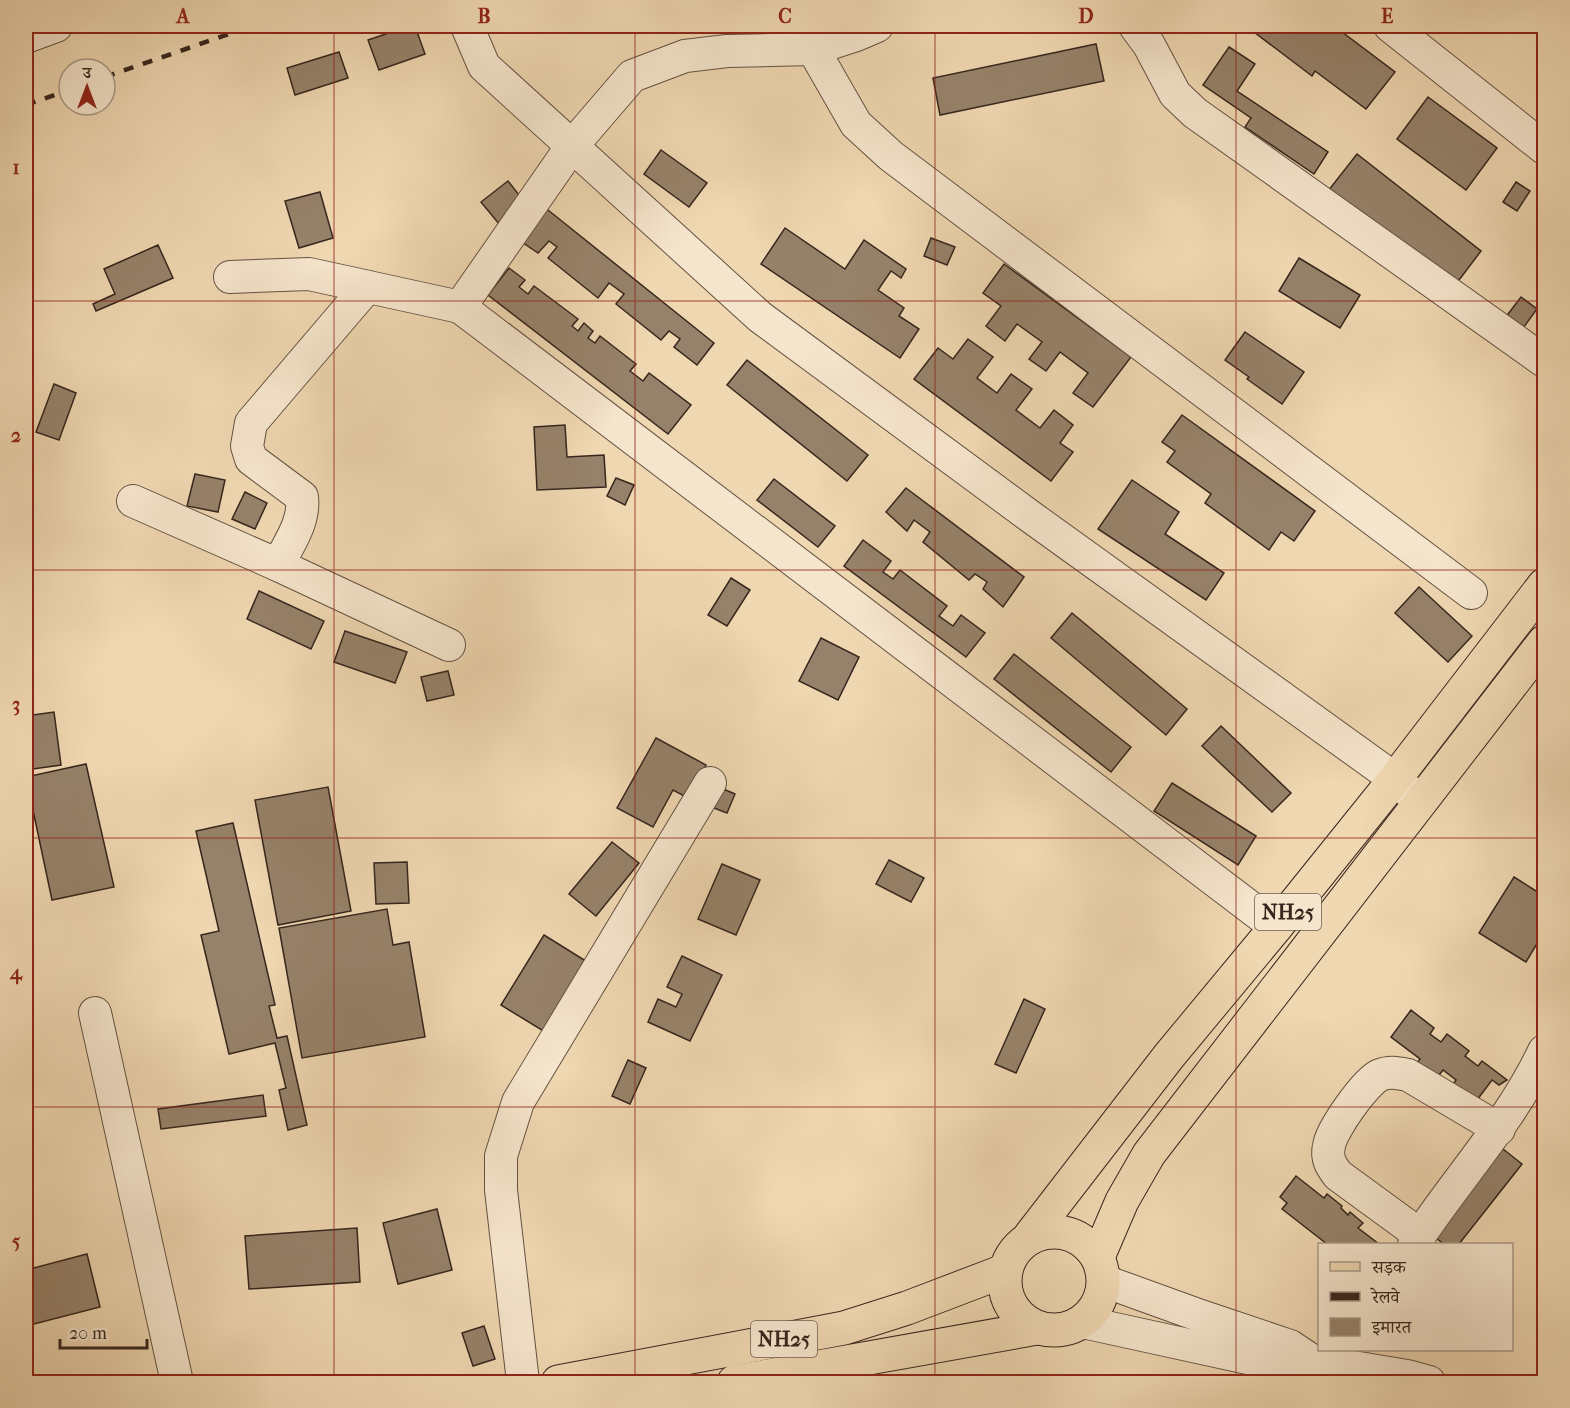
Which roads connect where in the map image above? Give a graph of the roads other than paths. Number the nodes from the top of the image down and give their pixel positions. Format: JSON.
{"nodes":[{"id":1,"x":56,"y":26,"type":"edge"},
{"id":2,"x":467,"y":26,"type":"edge"},
{"id":3,"x":878,"y":26,"type":"edge"},
{"id":4,"x":1135,"y":26,"type":"edge"},
{"id":5,"x":1390,"y":26,"type":"edge"},
{"id":6,"x":26,"y":37,"type":"edge"},
{"id":7,"x":813,"y":48,"type":"junction"},
{"id":8,"x":572,"y":146,"type":"junction"},
{"id":9,"x":1545,"y":148,"type":"edge"},
{"id":10,"x":230,"y":277,"type":"dead end"},
{"id":11,"x":367,"y":287,"type":"junction"},
{"id":12,"x":460,"y":306,"type":"junction"},
{"id":13,"x":1545,"y":361,"type":"edge"},
{"id":14,"x":133,"y":501,"type":"dead end"},
{"id":15,"x":279,"y":564,"type":"junction"},
{"id":16,"x":1545,"y":585,"type":"edge"},
{"id":17,"x":1471,"y":594,"type":"dead end"},
{"id":18,"x":1545,"y":642,"type":"edge"},
{"id":19,"x":449,"y":645,"type":"dead end"},
{"id":20,"x":1395,"y":778,"type":"junction"},
{"id":21,"x":710,"y":783,"type":"dead end"},
{"id":22,"x":1422,"y":803,"type":"junction"},
{"id":23,"x":1276,"y":927,"type":"junction"},
{"id":24,"x":95,"y":1013,"type":"dead end"},
{"id":25,"x":1545,"y":1051,"type":"edge"},
{"id":26,"x":1499,"y":1129,"type":"junction"},
{"id":27,"x":1030,"y":1236,"type":"junction"},
{"id":28,"x":1417,"y":1240,"type":"edge"},
{"id":29,"x":1101,"y":1269,"type":"junction"},
{"id":30,"x":1004,"y":1271,"type":"junction"},
{"id":31,"x":1083,"y":1322,"type":"junction"},
{"id":32,"x":1037,"y":1328,"type":"junction"},
{"id":33,"x":1310,"y":1362,"type":"edge"},
{"id":34,"x":177,"y":1383,"type":"edge"},
{"id":35,"x":523,"y":1383,"type":"edge"},
{"id":36,"x":558,"y":1383,"type":"edge"},
{"id":37,"x":734,"y":1383,"type":"edge"},
{"id":38,"x":1429,"y":1383,"type":"edge"}],
"edges":[{"from":1,"to":6,"type":"street"},
{"from":2,"to":8,"type":"street"},
{"from":3,"to":7,"type":"street"},
{"from":4,"to":13,"type":"street"},
{"from":5,"to":9,"type":"street"},
{"from":7,"to":8,"type":"street"},
{"from":7,"to":17,"type":"street"},
{"from":8,"to":12,"type":"street"},
{"from":8,"to":20,"type":"street"},
{"from":10,"to":11,"type":"street"},
{"from":11,"to":12,"type":"street"},
{"from":11,"to":15,"type":"street"},
{"from":12,"to":23,"type":"street"},
{"from":14,"to":15,"type":"street"},
{"from":15,"to":19,"type":"street"},
{"from":16,"to":20,"type":"main road","number":"NH25"},
{"from":18,"to":22,"type":"main road","number":"NH25"},
{"from":20,"to":22,"type":"street"},
{"from":20,"to":23,"type":"main road","number":"NH25"},
{"from":21,"to":35,"type":"street"},
{"from":22,"to":29,"type":"main road","number":"NH25"},
{"from":23,"to":27,"type":"main road","number":"NH25"},
{"from":24,"to":34,"type":"street"},
{"from":25,"to":26,"type":"street"},
{"from":26,"to":28,"type":"street"},
{"from":26,"to":28,"type":"street"},
{"from":27,"to":29,"type":"main road"},
{"from":27,"to":30,"type":"main road","number":"NH25"},
{"from":29,"to":31,"type":"main road","number":"NH25"},
{"from":29,"to":33,"type":"street"},
{"from":30,"to":32,"type":"main road"},
{"from":30,"to":36,"type":"main road","number":"NH25"},
{"from":31,"to":32,"type":"main road","number":"NH25"},
{"from":31,"to":33,"type":"street"},
{"from":32,"to":37,"type":"main road","number":"NH25"},
{"from":33,"to":38,"type":"street"}]}
